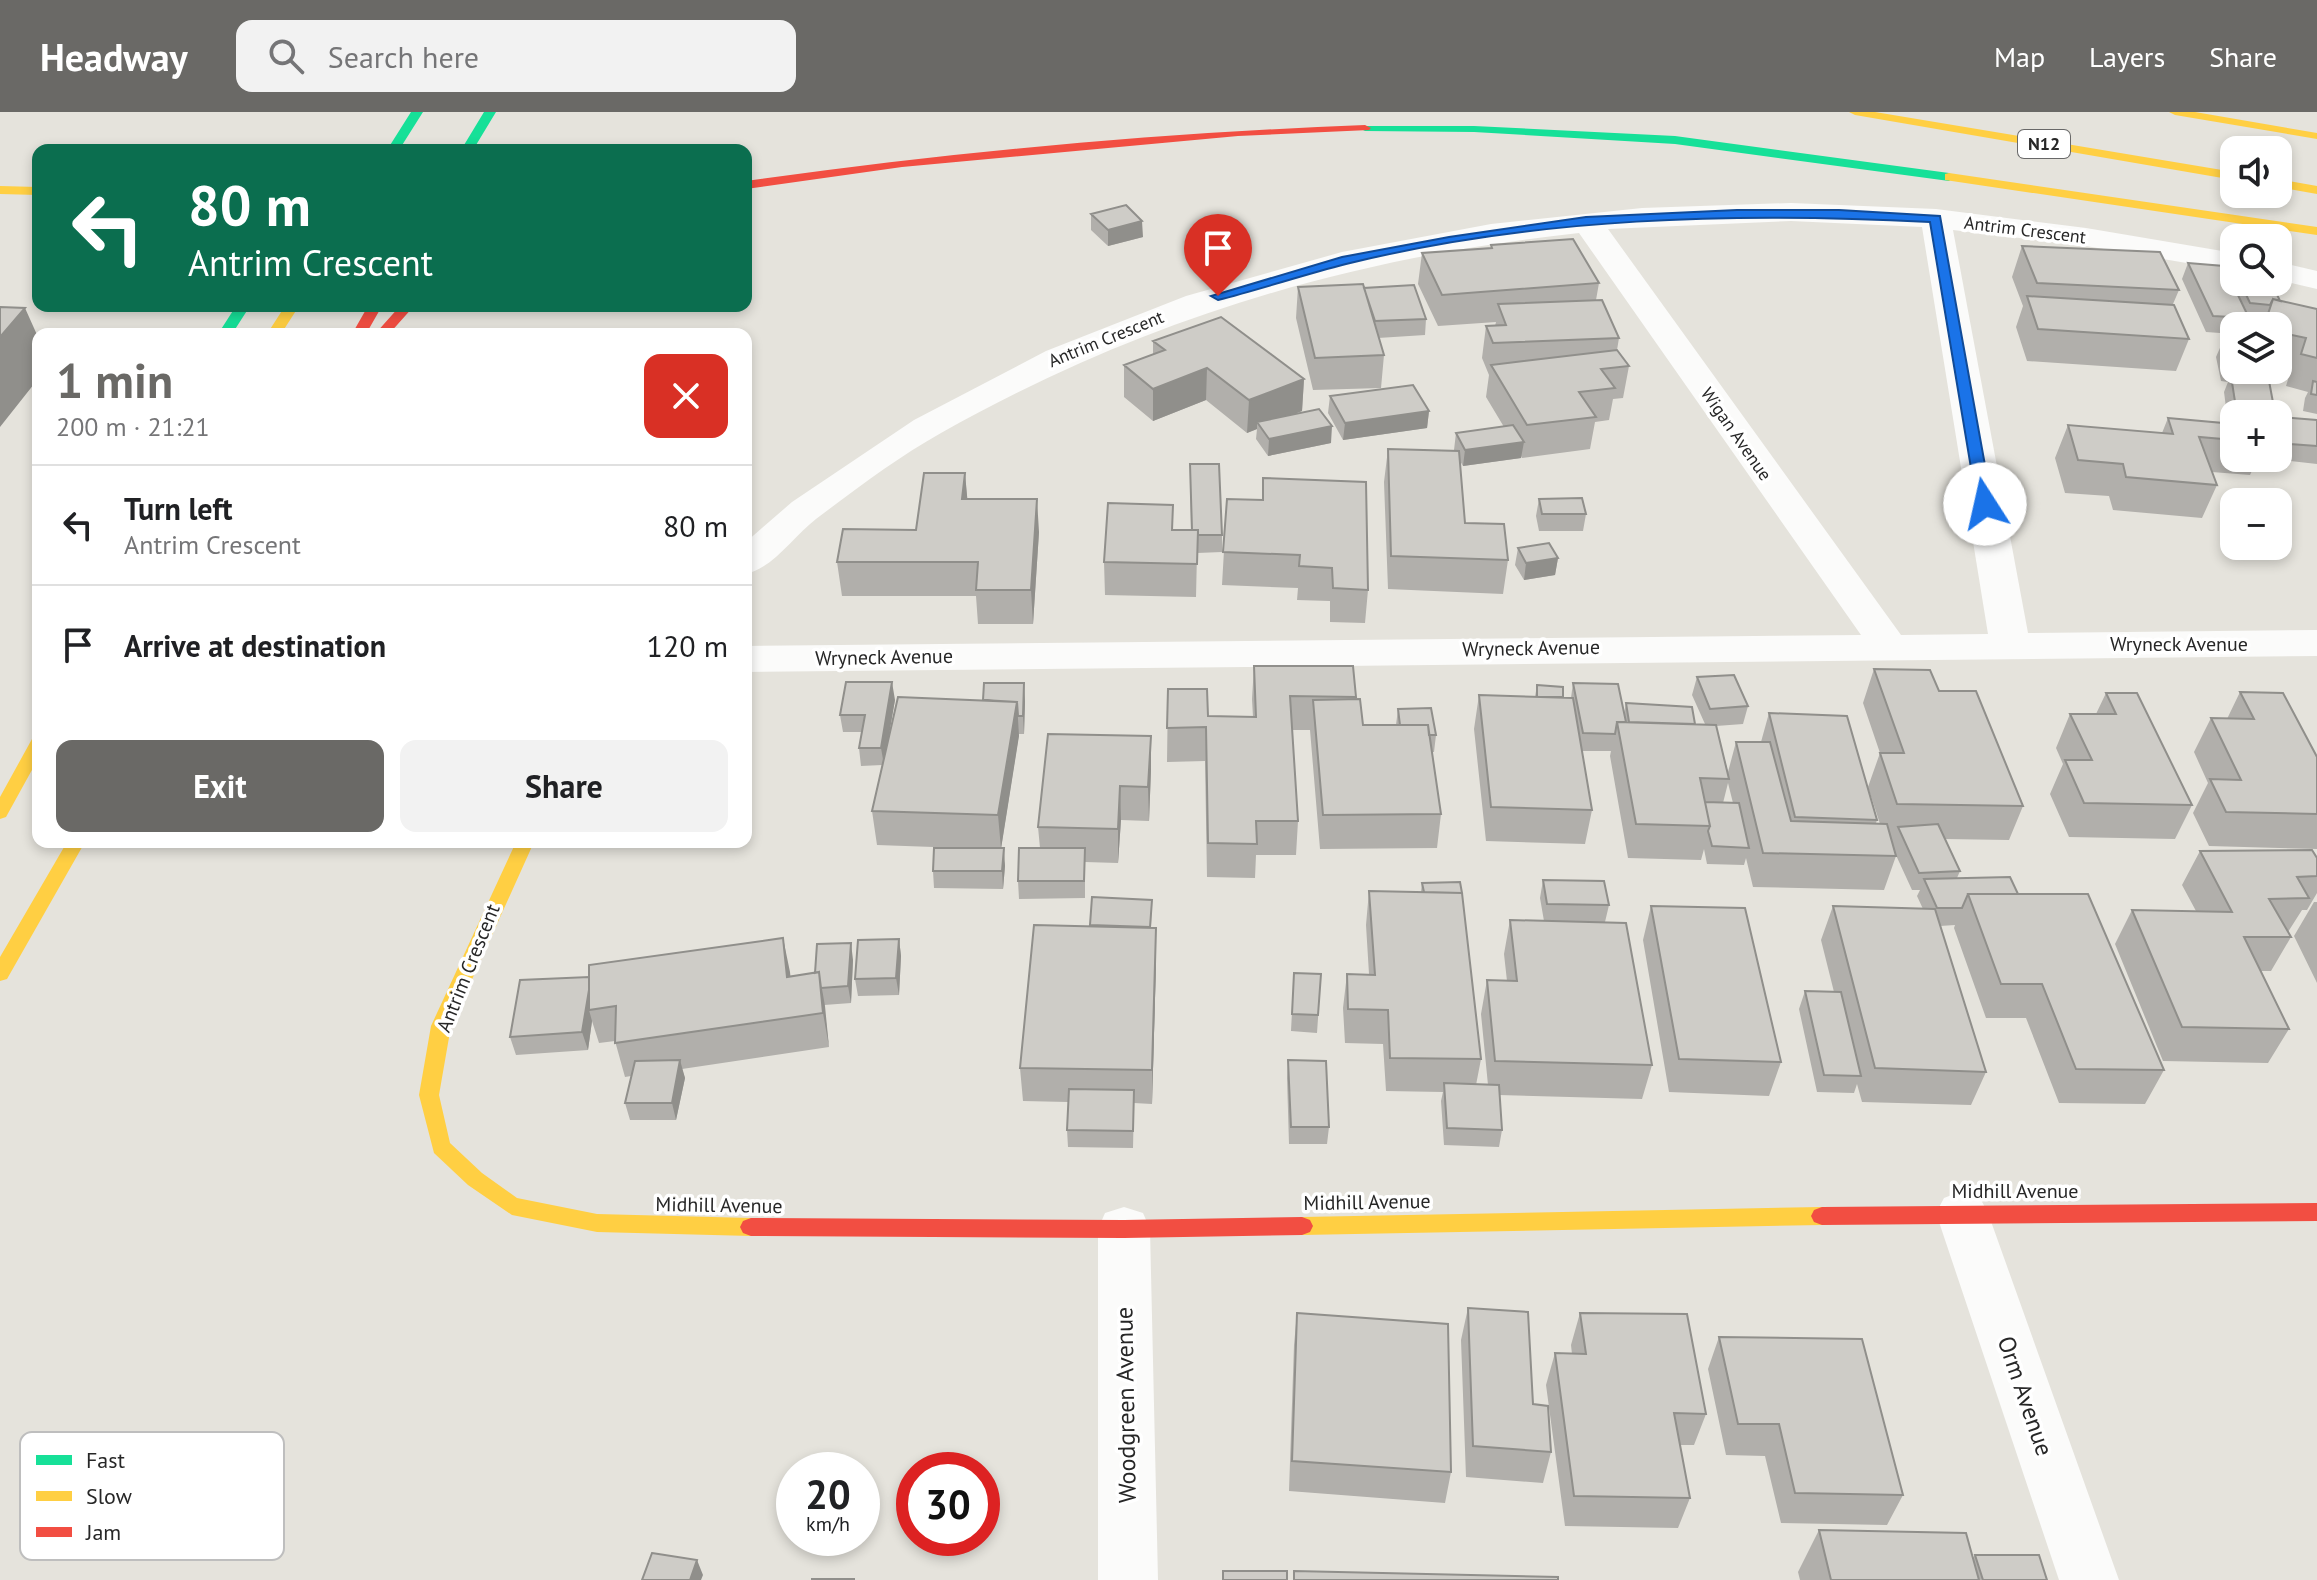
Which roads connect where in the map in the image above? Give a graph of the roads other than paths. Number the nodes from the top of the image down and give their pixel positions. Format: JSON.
{"nodes":[{"id":1,"x":417,"y":112,"type":"edge"},
{"id":2,"x":490,"y":112,"type":"edge"},
{"id":3,"x":1855,"y":112,"type":"edge"},
{"id":4,"x":2175,"y":112,"type":"edge"},
{"id":5,"x":2317,"y":136,"type":"edge"},
{"id":6,"x":397,"y":144,"type":"edge"},
{"id":7,"x":471,"y":144,"type":"edge"},
{"id":8,"x":1015,"y":153,"type":"junction"},
{"id":9,"x":2220,"y":174,"type":"edge"},
{"id":10,"x":752,"y":184,"type":"edge"},
{"id":11,"x":2292,"y":186,"type":"edge"},
{"id":12,"x":0,"y":190,"type":"edge"},
{"id":13,"x":2317,"y":190,"type":"edge"},
{"id":14,"x":32,"y":191,"type":"edge"},
{"id":15,"x":752,"y":200,"type":"edge"},
{"id":16,"x":1936,"y":218,"type":"junction"},
{"id":17,"x":1586,"y":221,"type":"junction"},
{"id":18,"x":2317,"y":231,"type":"edge"},
{"id":19,"x":2220,"y":259,"type":"edge"},
{"id":20,"x":2292,"y":274,"type":"edge"},
{"id":21,"x":2317,"y":280,"type":"edge"},
{"id":22,"x":402,"y":312,"type":"edge"},
{"id":23,"x":387,"y":328,"type":"edge"},
{"id":24,"x":752,"y":558,"type":"edge"},
{"id":25,"x":2317,"y":643,"type":"edge"},
{"id":26,"x":1888,"y":645,"type":"junction"},
{"id":27,"x":2010,"y":645,"type":"junction"},
{"id":28,"x":752,"y":659,"type":"edge"},
{"id":29,"x":32,"y":754,"type":"edge"},
{"id":30,"x":0,"y":813,"type":"edge"},
{"id":31,"x":73,"y":848,"type":"edge"},
{"id":32,"x":522,"y":848,"type":"edge"},
{"id":33,"x":0,"y":974,"type":"edge"},
{"id":34,"x":441,"y":1147,"type":"joint"},
{"id":35,"x":2317,"y":1212,"type":"edge"},
{"id":36,"x":1962,"y":1213,"type":"junction"},
{"id":37,"x":1124,"y":1229,"type":"junction"},
{"id":38,"x":1128,"y":1580,"type":"edge"},
{"id":39,"x":2089,"y":1580,"type":"edge"}],
"edges":[{"from":1,"to":6,"type":"main road"},
{"from":2,"to":7,"type":"main road"},
{"from":3,"to":9,"type":"main road","number":"N12"},
{"from":4,"to":5,"type":"main road"},
{"from":8,"to":10,"type":"main road"},
{"from":8,"to":15,"type":"main road"},
{"from":8,"to":18,"type":"main road"},
{"from":11,"to":13,"type":"main road"},
{"from":12,"to":14,"type":"main road"},
{"from":16,"to":17,"type":"street","name":"Antrim Crescent"},
{"from":16,"to":19,"type":"street","name":"Antrim Crescent"},
{"from":16,"to":27,"type":"street"},
{"from":17,"to":24,"type":"street","name":"Antrim Crescent"},
{"from":17,"to":26,"type":"street","name":"Wigan Avenue"},
{"from":20,"to":21,"type":"street"},
{"from":22,"to":23,"type":"main road"},
{"from":25,"to":27,"type":"street","name":"Wryneck Avenue"},
{"from":26,"to":27,"type":"street","name":"Wryneck Avenue"},
{"from":26,"to":28,"type":"street","name":"Wryneck Avenue"},
{"from":29,"to":30,"type":"main road"},
{"from":31,"to":33,"type":"main road"},
{"from":32,"to":34,"type":"main road","name":"Antrim Crescent"},
{"from":34,"to":37,"type":"main road","name":"Midhill Avenue"},
{"from":35,"to":36,"type":"main road","name":"Midhill Avenue"},
{"from":36,"to":37,"type":"main road","name":"Midhill Avenue"},
{"from":36,"to":39,"type":"street","name":"Orm Avenue"},
{"from":37,"to":38,"type":"street","name":"Woodgreen Avenue"}]}
